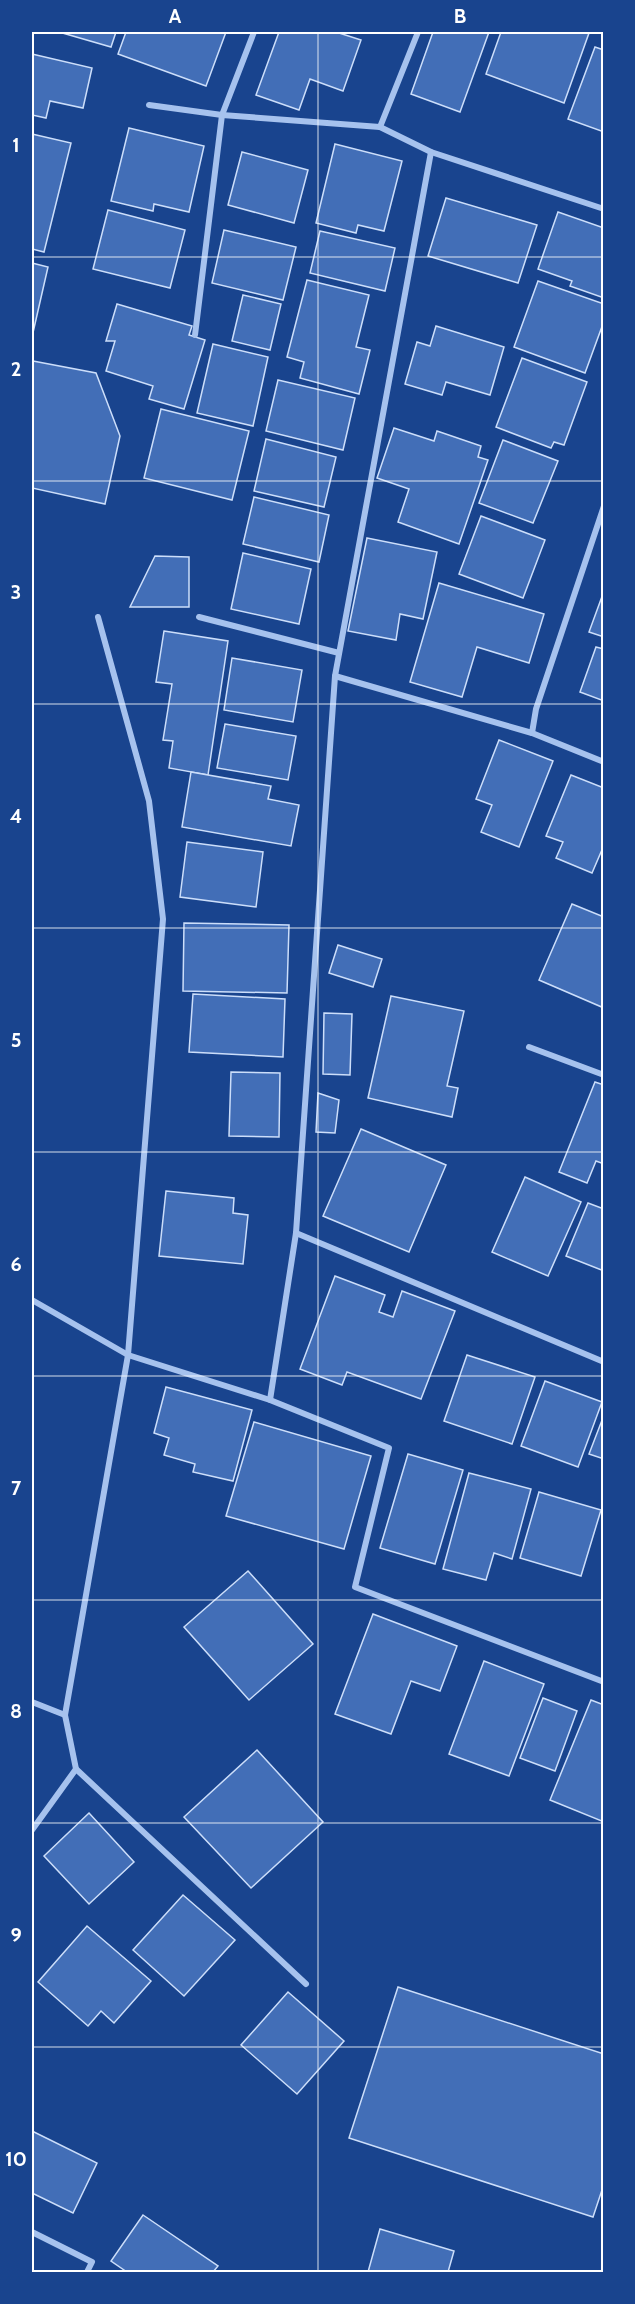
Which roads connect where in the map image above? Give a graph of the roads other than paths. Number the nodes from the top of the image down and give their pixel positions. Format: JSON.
{"nodes":[{"id":1,"x":254,"y":32,"type":"edge"},
{"id":2,"x":418,"y":32,"type":"edge"},
{"id":3,"x":149,"y":105,"type":"dead end"},
{"id":4,"x":222,"y":115,"type":"junction"},
{"id":5,"x":380,"y":127,"type":"junction"},
{"id":6,"x":431,"y":152,"type":"junction"},
{"id":7,"x":603,"y":209,"type":"edge"},
{"id":8,"x":195,"y":335,"type":"dead end"},
{"id":9,"x":603,"y":506,"type":"edge"},
{"id":10,"x":98,"y":617,"type":"dead end"},
{"id":11,"x":199,"y":617,"type":"dead end"},
{"id":12,"x":339,"y":653,"type":"junction"},
{"id":13,"x":335,"y":676,"type":"junction"},
{"id":14,"x":532,"y":733,"type":"junction"},
{"id":15,"x":603,"y":762,"type":"edge"},
{"id":16,"x":529,"y":1047,"type":"dead end"},
{"id":17,"x":603,"y":1075,"type":"edge"},
{"id":18,"x":296,"y":1233,"type":"junction"},
{"id":19,"x":32,"y":1300,"type":"edge"},
{"id":20,"x":128,"y":1354,"type":"junction"},
{"id":21,"x":603,"y":1362,"type":"edge"},
{"id":22,"x":270,"y":1400,"type":"junction"},
{"id":23,"x":603,"y":1682,"type":"edge"},
{"id":24,"x":32,"y":1702,"type":"edge"},
{"id":25,"x":65,"y":1715,"type":"junction"},
{"id":26,"x":76,"y":1769,"type":"junction"},
{"id":27,"x":32,"y":1830,"type":"edge"},
{"id":28,"x":306,"y":1984,"type":"dead end"},
{"id":29,"x":32,"y":2232,"type":"edge"},
{"id":30,"x":87,"y":2272,"type":"edge"}],
"edges":[{"from":1,"to":4,"type":"street"},
{"from":2,"to":5,"type":"street"},
{"from":3,"to":4,"type":"street"},
{"from":4,"to":5,"type":"street"},
{"from":4,"to":8,"type":"street"},
{"from":5,"to":6,"type":"street"},
{"from":6,"to":7,"type":"street"},
{"from":6,"to":12,"type":"street"},
{"from":9,"to":14,"type":"street"},
{"from":10,"to":20,"type":"street"},
{"from":11,"to":12,"type":"street"},
{"from":12,"to":13,"type":"street"},
{"from":13,"to":14,"type":"street"},
{"from":13,"to":18,"type":"street"},
{"from":14,"to":15,"type":"street"},
{"from":16,"to":17,"type":"street"},
{"from":18,"to":21,"type":"street"},
{"from":18,"to":22,"type":"street"},
{"from":19,"to":20,"type":"street"},
{"from":20,"to":22,"type":"street"},
{"from":20,"to":25,"type":"street"},
{"from":22,"to":23,"type":"street"},
{"from":24,"to":25,"type":"street"},
{"from":25,"to":26,"type":"street"},
{"from":26,"to":27,"type":"street"},
{"from":26,"to":28,"type":"street"},
{"from":29,"to":30,"type":"street"}]}
